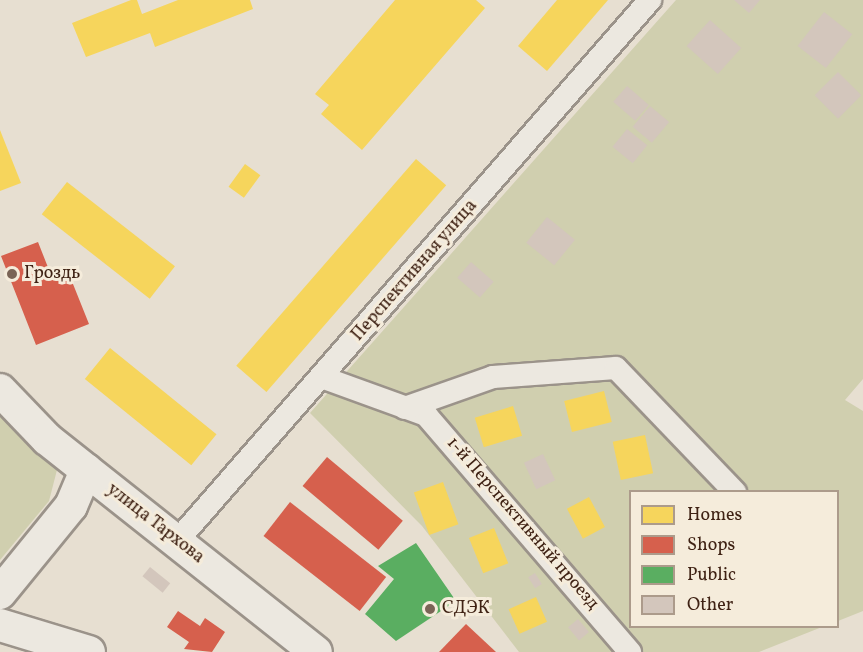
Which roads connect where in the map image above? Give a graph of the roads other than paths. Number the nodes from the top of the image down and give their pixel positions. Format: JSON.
{"nodes":[{"id":1,"x":650,"y":0,"type":"edge"},
{"id":2,"x":324,"y":378,"type":"junction"},
{"id":3,"x":0,"y":390,"type":"edge"},
{"id":4,"x":405,"y":408,"type":"junction"},
{"id":5,"x":86,"y":470,"type":"junction"},
{"id":6,"x":733,"y":490,"type":"edge"},
{"id":7,"x":177,"y":541,"type":"junction"},
{"id":8,"x":0,"y":593,"type":"edge"},
{"id":9,"x":0,"y":625,"type":"edge"},
{"id":10,"x":286,"y":638,"type":"edge"},
{"id":11,"x":89,"y":652,"type":"edge"},
{"id":12,"x":316,"y":652,"type":"edge"},
{"id":13,"x":630,"y":652,"type":"edge"}],
"edges":[{"from":1,"to":2,"type":"street","name":"Перспективная улица"},
{"from":2,"to":4,"type":"street","name":"1-й Перспективный проезд"},
{"from":2,"to":7,"type":"street","name":"Перспективная улица"},
{"from":3,"to":5,"type":"main road","name":"улица Тархова"},
{"from":4,"to":6,"type":"street"},
{"from":4,"to":13,"type":"street","name":"1-й Перспективный проезд"},
{"from":5,"to":7,"type":"main road","name":"улица Тархова"},
{"from":5,"to":8,"type":"main road"},
{"from":7,"to":10,"type":"main road","name":"улица Тархова"},
{"from":9,"to":11,"type":"main road"},
{"from":10,"to":12,"type":"main road","name":"улица Тархова"}]}
